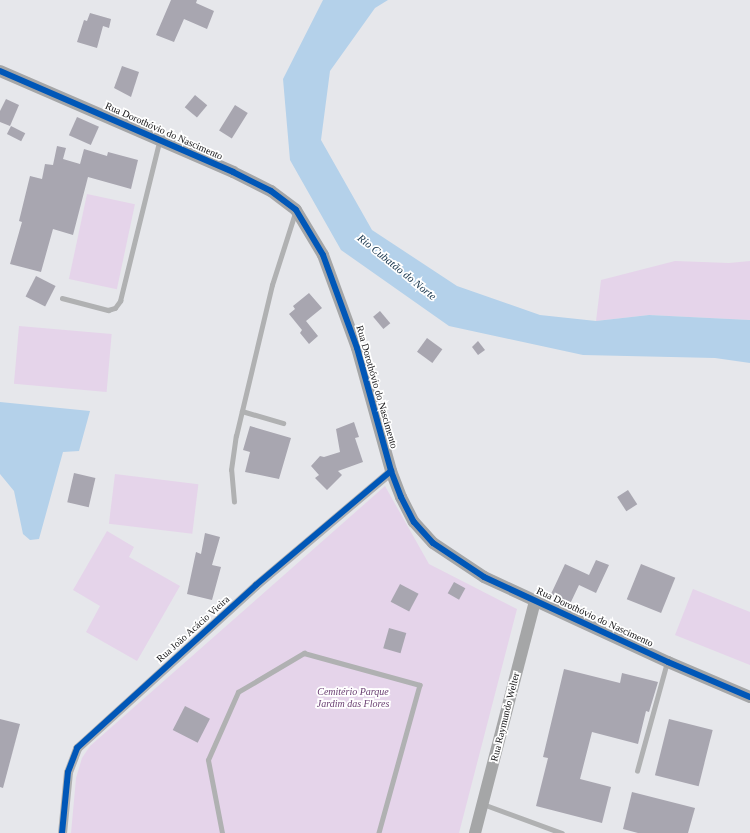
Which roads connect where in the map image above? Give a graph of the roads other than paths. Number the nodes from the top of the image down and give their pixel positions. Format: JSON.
{"nodes":[{"id":1,"x":0,"y":71,"type":"edge"},
{"id":2,"x":159,"y":140,"type":"junction"},
{"id":3,"x":296,"y":210,"type":"junction"},
{"id":4,"x":62,"y":298,"type":"dead end"},
{"id":5,"x":242,"y":411,"type":"junction"},
{"id":6,"x":283,"y":423,"type":"dead end"},
{"id":7,"x":391,"y":471,"type":"junction"},
{"id":8,"x":234,"y":502,"type":"dead end"},
{"id":9,"x":535,"y":601,"type":"junction"},
{"id":10,"x":668,"y":662,"type":"junction"},
{"id":11,"x":750,"y":697,"type":"edge"},
{"id":12,"x":637,"y":771,"type":"dead end"},
{"id":13,"x":483,"y":804,"type":"junction"},
{"id":14,"x":62,"y":833,"type":"edge"},
{"id":15,"x":222,"y":833,"type":"edge"},
{"id":16,"x":379,"y":833,"type":"edge"},
{"id":17,"x":475,"y":833,"type":"edge"},
{"id":18,"x":562,"y":833,"type":"edge"}],
"edges":[{"from":1,"to":2,"type":"street","name":"Rua Dorothóvio do Nascimento"},
{"from":2,"to":3,"type":"street","name":"Rua Dorothóvio do Nascimento"},
{"from":2,"to":4,"type":"lane"},
{"from":3,"to":5,"type":"lane"},
{"from":3,"to":7,"type":"street","name":"Rua Dorothóvio do Nascimento"},
{"from":5,"to":6,"type":"lane"},
{"from":5,"to":8,"type":"lane"},
{"from":7,"to":9,"type":"street","name":"Rua Dorothóvio do Nascimento"},
{"from":7,"to":14,"type":"street","name":"Rua João Acácio Vieira"},
{"from":9,"to":10,"type":"street","name":"Rua Dorothóvio do Nascimento"},
{"from":9,"to":13,"type":"street","name":"Rua Raymundo Welter"},
{"from":10,"to":11,"type":"street","name":"Rua Dorothóvio do Nascimento"},
{"from":10,"to":12,"type":"lane"},
{"from":13,"to":17,"type":"street","name":"Rua Raymundo Welter"},
{"from":13,"to":18,"type":"lane"},
{"from":15,"to":16,"type":"lane"}]}
